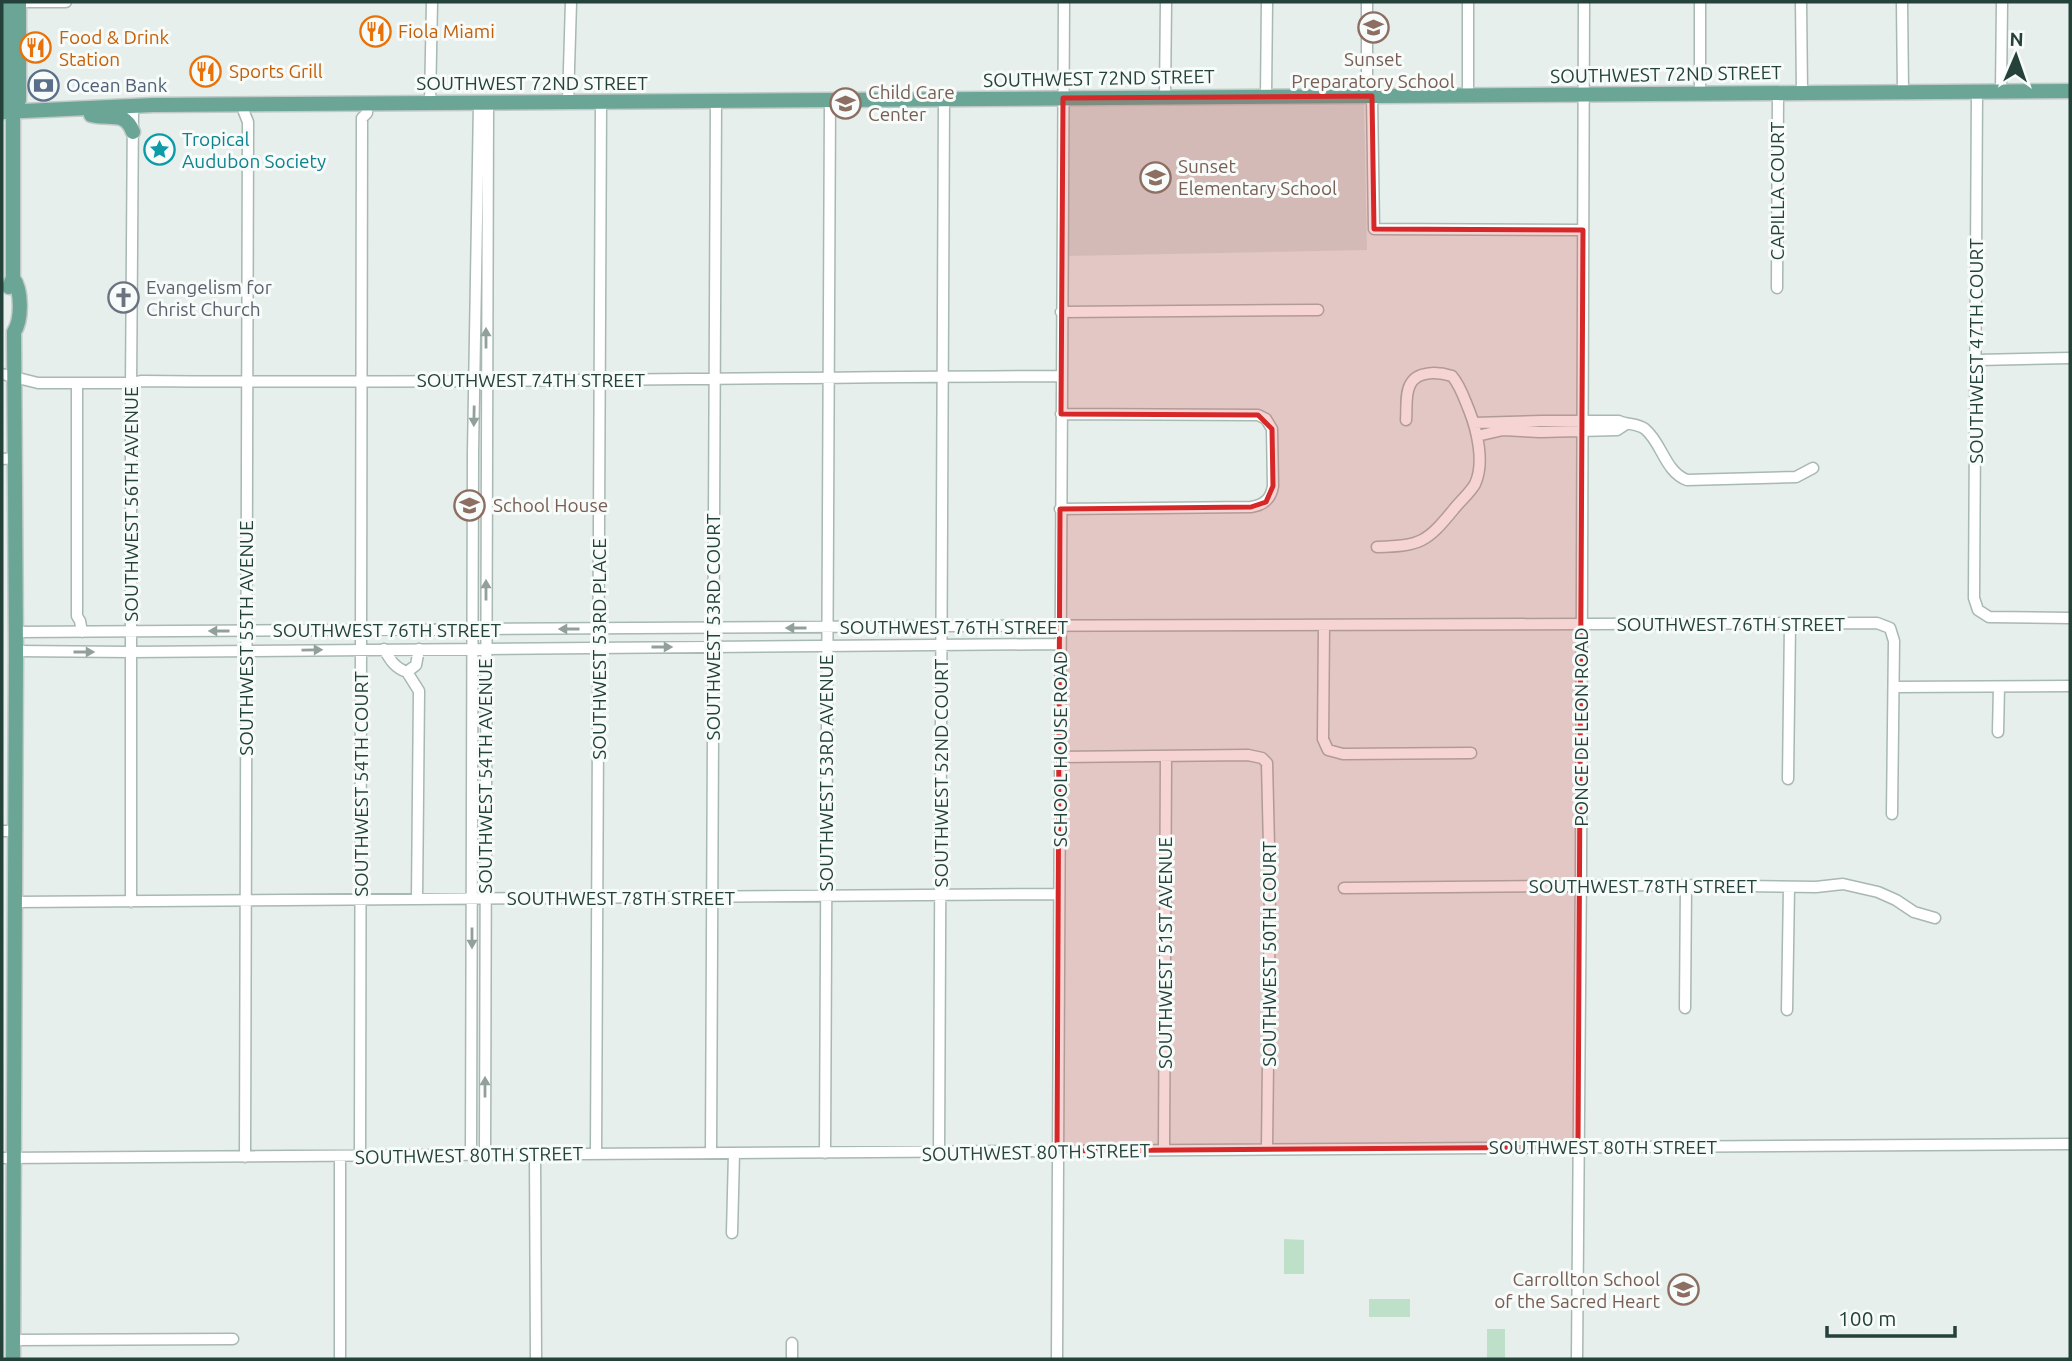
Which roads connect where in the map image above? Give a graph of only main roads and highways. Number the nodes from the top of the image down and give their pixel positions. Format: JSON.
{"nodes":[{"id":1,"x":7,"y":2,"type":"edge"},
{"id":2,"x":19,"y":2,"type":"edge"},
{"id":3,"x":2070,"y":91,"type":"edge"},
{"id":4,"x":77,"y":109,"type":"junction"},
{"id":5,"x":7,"y":112,"type":"edge"},
{"id":6,"x":133,"y":132,"type":"road end"},
{"id":7,"x":8,"y":241,"type":"edge"},
{"id":8,"x":8,"y":375,"type":"edge"},
{"id":9,"x":9,"y":458,"type":"edge"},
{"id":10,"x":8,"y":831,"type":"edge"},
{"id":11,"x":8,"y":1158,"type":"edge"},
{"id":12,"x":7,"y":1317,"type":"edge"},
{"id":13,"x":13,"y":1359,"type":"edge"}],
"edges":[{"from":1,"to":5,"type":"main road"},
{"from":2,"to":5,"type":"main road"},
{"from":3,"to":4,"type":"main road","name":"SOUTHWEST 72ND STREET"},
{"from":4,"to":5,"type":"main road","name":"SOUTHWEST 72ND STREET"},
{"from":4,"to":6,"type":"main road"},
{"from":5,"to":7,"type":"main road"},
{"from":7,"to":8,"type":"main road"},
{"from":8,"to":9,"type":"main road"},
{"from":9,"to":10,"type":"main road"},
{"from":10,"to":11,"type":"main road"},
{"from":11,"to":12,"type":"main road"},
{"from":12,"to":13,"type":"main road"}]}
